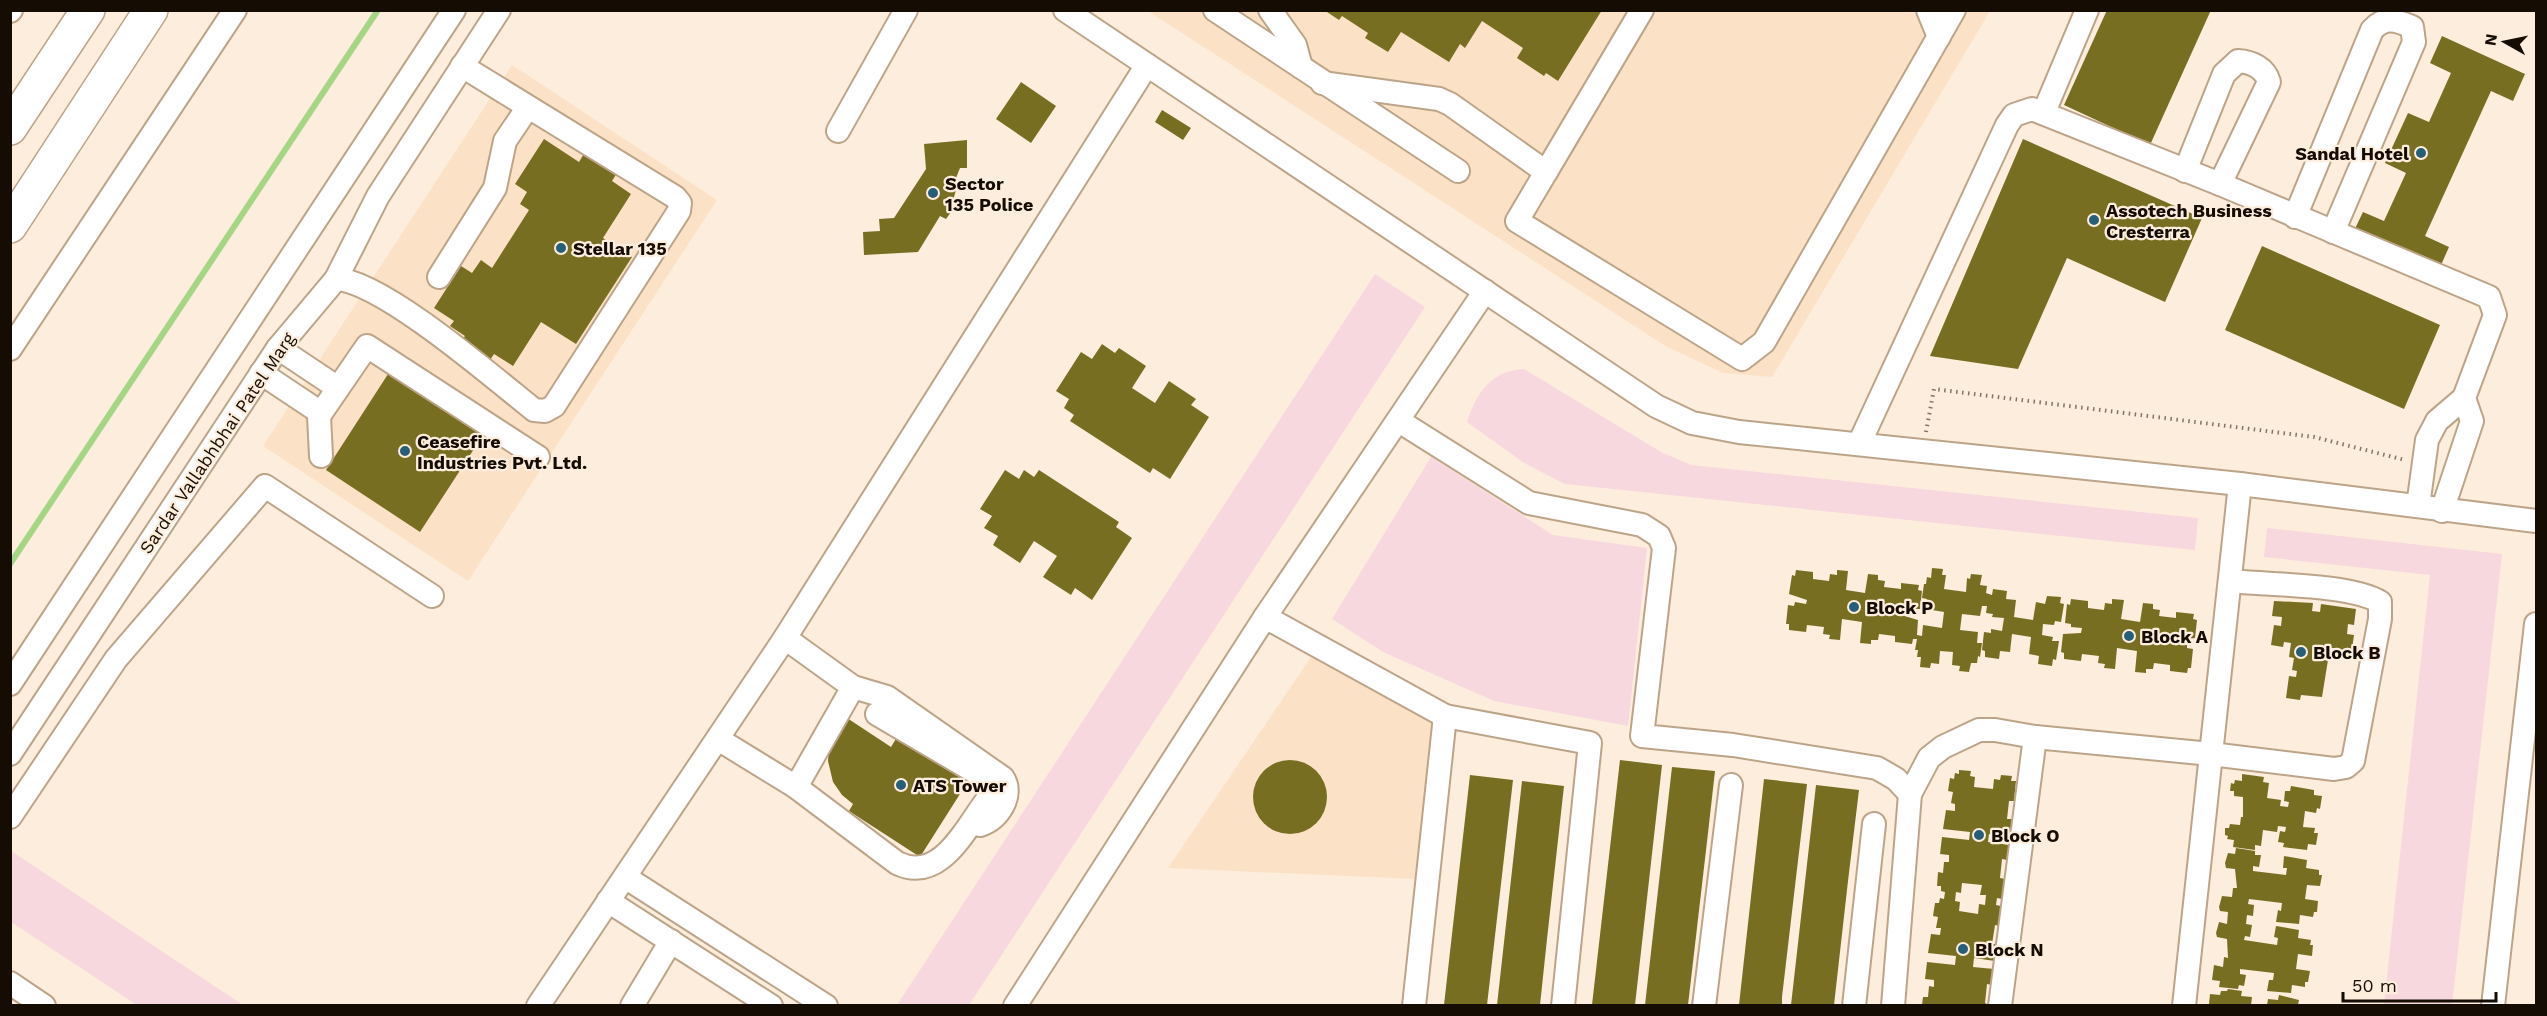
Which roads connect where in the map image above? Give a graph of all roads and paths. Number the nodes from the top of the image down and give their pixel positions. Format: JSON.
{"nodes":[{"id":1,"x":88,"y":10,"type":"edge"},
{"id":2,"x":151,"y":10,"type":"edge"},
{"id":3,"x":235,"y":10,"type":"edge"},
{"id":4,"x":454,"y":10,"type":"edge"},
{"id":5,"x":499,"y":10,"type":"edge"},
{"id":6,"x":906,"y":10,"type":"edge"},
{"id":7,"x":1215,"y":10,"type":"edge"},
{"id":8,"x":1270,"y":10,"type":"edge"},
{"id":9,"x":1642,"y":10,"type":"edge"},
{"id":10,"x":1928,"y":10,"type":"edge"},
{"id":11,"x":1954,"y":10,"type":"edge"},
{"id":12,"x":2087,"y":10,"type":"edge"},
{"id":13,"x":1073,"y":13,"type":"edge"},
{"id":14,"x":1939,"y":37,"type":"junction"},
{"id":15,"x":1147,"y":64,"type":"junction"},
{"id":16,"x":462,"y":66,"type":"junction"},
{"id":17,"x":1301,"y":68,"type":"junction"},
{"id":18,"x":1322,"y":83,"type":"junction"},
{"id":19,"x":528,"y":107,"type":"junction"},
{"id":20,"x":2044,"y":112,"type":"junction"},
{"id":21,"x":10,"y":128,"type":"edge"},
{"id":22,"x":838,"y":130,"type":"dead end"},
{"id":23,"x":1458,"y":171,"type":"dead end"},
{"id":24,"x":2185,"y":171,"type":"junction"},
{"id":25,"x":1546,"y":172,"type":"junction"},
{"id":26,"x":2220,"y":184,"type":"junction"},
{"id":27,"x":2295,"y":217,"type":"junction"},
{"id":28,"x":10,"y":226,"type":"edge"},
{"id":29,"x":2333,"y":232,"type":"junction"},
{"id":30,"x":439,"y":277,"type":"dead end"},
{"id":31,"x":336,"y":279,"type":"junction"},
{"id":32,"x":1485,"y":291,"type":"junction"},
{"id":33,"x":278,"y":348,"type":"junction"},
{"id":34,"x":10,"y":349,"type":"edge"},
{"id":35,"x":261,"y":373,"type":"junction"},
{"id":36,"x":338,"y":388,"type":"junction"},
{"id":37,"x":2464,"y":398,"type":"junction"},
{"id":38,"x":321,"y":413,"type":"junction"},
{"id":39,"x":1399,"y":421,"type":"junction"},
{"id":40,"x":1859,"y":444,"type":"junction"},
{"id":41,"x":1923,"y":451,"type":"junction"},
{"id":42,"x":321,"y":456,"type":"dead end"},
{"id":43,"x":538,"y":457,"type":"dead end"},
{"id":44,"x":2424,"y":464,"type":"junction"},
{"id":45,"x":2240,"y":484,"type":"junction"},
{"id":46,"x":2418,"y":506,"type":"junction"},
{"id":47,"x":2442,"y":511,"type":"junction"},
{"id":48,"x":2536,"y":521,"type":"edge"},
{"id":49,"x":2230,"y":581,"type":"junction"},
{"id":50,"x":432,"y":596,"type":"dead end"},
{"id":51,"x":1264,"y":617,"type":"junction"},
{"id":52,"x":2536,"y":624,"type":"edge"},
{"id":53,"x":785,"y":638,"type":"junction"},
{"id":54,"x":10,"y":684,"type":"edge"},
{"id":55,"x":852,"y":687,"type":"junction"},
{"id":56,"x":877,"y":714,"type":"dead end"},
{"id":57,"x":1445,"y":716,"type":"junction"},
{"id":58,"x":2035,"y":737,"type":"junction"},
{"id":59,"x":718,"y":739,"type":"junction"},
{"id":60,"x":10,"y":753,"type":"edge"},
{"id":61,"x":2211,"y":753,"type":"junction"},
{"id":62,"x":1731,"y":785,"type":"dead end"},
{"id":63,"x":795,"y":787,"type":"junction"},
{"id":64,"x":1910,"y":794,"type":"junction"},
{"id":65,"x":10,"y":817,"type":"edge"},
{"id":66,"x":1874,"y":824,"type":"dead end"},
{"id":67,"x":964,"y":830,"type":"junction"},
{"id":68,"x":625,"y":877,"type":"junction"},
{"id":69,"x":608,"y":901,"type":"junction"},
{"id":70,"x":671,"y":941,"type":"junction"},
{"id":71,"x":10,"y":983,"type":"edge"},
{"id":72,"x":44,"y":1005,"type":"edge"},
{"id":73,"x":538,"y":1005,"type":"edge"},
{"id":74,"x":632,"y":1005,"type":"edge"},
{"id":75,"x":771,"y":1005,"type":"edge"},
{"id":76,"x":826,"y":1005,"type":"edge"},
{"id":77,"x":1015,"y":1005,"type":"edge"},
{"id":78,"x":1414,"y":1005,"type":"edge"},
{"id":79,"x":1563,"y":1005,"type":"edge"},
{"id":80,"x":1704,"y":1005,"type":"edge"},
{"id":81,"x":1854,"y":1005,"type":"edge"},
{"id":82,"x":1893,"y":1005,"type":"edge"},
{"id":83,"x":2000,"y":1005,"type":"edge"},
{"id":84,"x":2184,"y":1005,"type":"edge"},
{"id":85,"x":2493,"y":1005,"type":"edge"}],
"edges":[{"from":1,"to":21,"type":"highway"},
{"from":2,"to":28,"type":"highway"},
{"from":3,"to":34,"type":"street"},
{"from":4,"to":54,"type":"street","name":"Sardar Vallabhbhai Patel Marg"},
{"from":5,"to":16,"type":"street","name":"Sardar Vallabhbhai Patel Marg"},
{"from":6,"to":22,"type":"street"},
{"from":7,"to":17,"type":"street"},
{"from":8,"to":17,"type":"street"},
{"from":9,"to":25,"type":"street"},
{"from":10,"to":14,"type":"street"},
{"from":11,"to":14,"type":"street"},
{"from":12,"to":20,"type":"street"},
{"from":13,"to":15,"type":"street"},
{"from":14,"to":25,"type":"street"},
{"from":15,"to":32,"type":"street"},
{"from":15,"to":53,"type":"street"},
{"from":16,"to":19,"type":"street"},
{"from":16,"to":31,"type":"street","name":"Sardar Vallabhbhai Patel Marg"},
{"from":17,"to":18,"type":"street"},
{"from":18,"to":23,"type":"street"},
{"from":18,"to":25,"type":"street"},
{"from":19,"to":30,"type":"street"},
{"from":19,"to":31,"type":"street"},
{"from":20,"to":24,"type":"street"},
{"from":20,"to":40,"type":"street"},
{"from":24,"to":26,"type":"street"},
{"from":24,"to":26,"type":"street"},
{"from":26,"to":27,"type":"street"},
{"from":27,"to":29,"type":"street"},
{"from":27,"to":29,"type":"street"},
{"from":29,"to":37,"type":"street"},
{"from":31,"to":33,"type":"street","name":"Sardar Vallabhbhai Patel Marg"},
{"from":32,"to":39,"type":"street"},
{"from":32,"to":40,"type":"street"},
{"from":33,"to":35,"type":"street","name":"Sardar Vallabhbhai Patel Marg"},
{"from":33,"to":36,"type":"street"},
{"from":35,"to":38,"type":"street"},
{"from":35,"to":60,"type":"street","name":"Sardar Vallabhbhai Patel Marg"},
{"from":36,"to":38,"type":"street"},
{"from":36,"to":43,"type":"street"},
{"from":37,"to":44,"type":"street"},
{"from":37,"to":47,"type":"street"},
{"from":38,"to":42,"type":"street"},
{"from":39,"to":51,"type":"street"},
{"from":39,"to":64,"type":"street"},
{"from":40,"to":41,"type":"street"},
{"from":41,"to":44,"type":"path"},
{"from":41,"to":45,"type":"street"},
{"from":44,"to":46,"type":"street"},
{"from":45,"to":46,"type":"street"},
{"from":45,"to":49,"type":"street"},
{"from":46,"to":47,"type":"street"},
{"from":47,"to":48,"type":"street"},
{"from":49,"to":61,"type":"street"},
{"from":49,"to":61,"type":"street"},
{"from":50,"to":65,"type":"street"},
{"from":51,"to":57,"type":"street"},
{"from":51,"to":77,"type":"street"},
{"from":52,"to":85,"type":"street"},
{"from":53,"to":55,"type":"street"},
{"from":53,"to":59,"type":"street"},
{"from":55,"to":63,"type":"street"},
{"from":55,"to":67,"type":"street"},
{"from":56,"to":67,"type":"street"},
{"from":57,"to":78,"type":"street"},
{"from":57,"to":79,"type":"street"},
{"from":58,"to":61,"type":"street"},
{"from":58,"to":64,"type":"street"},
{"from":58,"to":83,"type":"street"},
{"from":59,"to":63,"type":"street"},
{"from":59,"to":68,"type":"street"},
{"from":61,"to":84,"type":"street"},
{"from":62,"to":80,"type":"street"},
{"from":63,"to":67,"type":"street"},
{"from":64,"to":82,"type":"street"},
{"from":66,"to":81,"type":"street"},
{"from":68,"to":69,"type":"street"},
{"from":68,"to":76,"type":"street"},
{"from":69,"to":70,"type":"street"},
{"from":69,"to":73,"type":"street"},
{"from":70,"to":74,"type":"street"},
{"from":70,"to":75,"type":"street"},
{"from":71,"to":72,"type":"street"}]}
